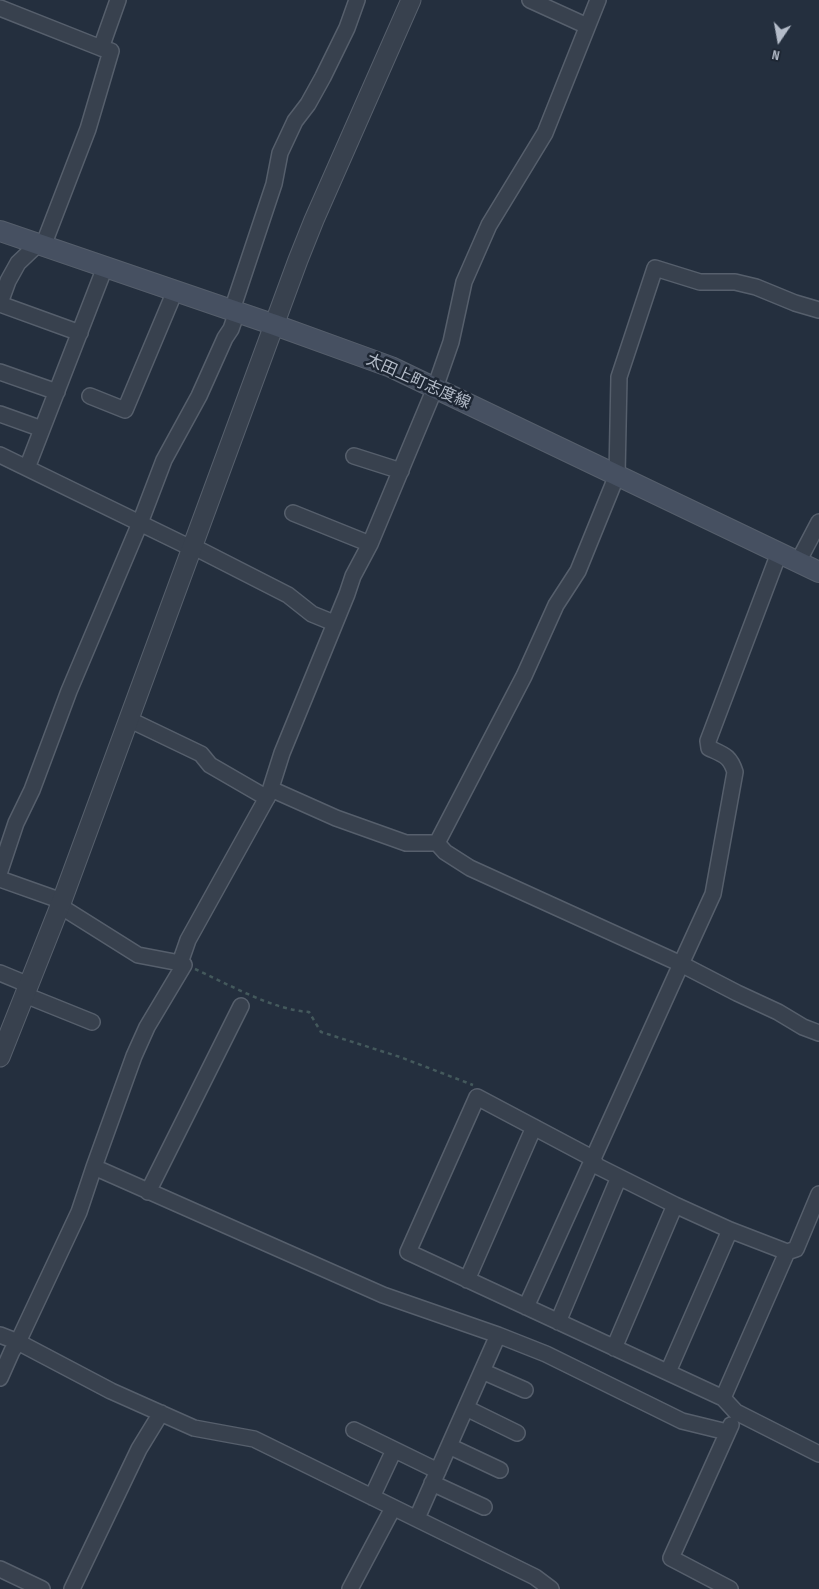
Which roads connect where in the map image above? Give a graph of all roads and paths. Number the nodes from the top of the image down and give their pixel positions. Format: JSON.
{"nodes":[{"id":1,"x":118,"y":0,"type":"edge"},
{"id":2,"x":357,"y":0,"type":"edge"},
{"id":3,"x":411,"y":0,"type":"edge"},
{"id":4,"x":530,"y":0,"type":"edge"},
{"id":5,"x":598,"y":0,"type":"edge"},
{"id":6,"x":0,"y":8,"type":"edge"},
{"id":7,"x":587,"y":26,"type":"junction"},
{"id":8,"x":101,"y":48,"type":"junction"},
{"id":9,"x":0,"y":231,"type":"edge"},
{"id":10,"x":41,"y":245,"type":"junction"},
{"id":11,"x":105,"y":267,"type":"junction"},
{"id":12,"x":3,"y":286,"type":"edge"},
{"id":13,"x":175,"y":291,"type":"junction"},
{"id":14,"x":0,"y":304,"type":"edge"},
{"id":15,"x":819,"y":310,"type":"edge"},
{"id":16,"x":234,"y":311,"type":"junction"},
{"id":17,"x":275,"y":325,"type":"junction"},
{"id":18,"x":80,"y":332,"type":"junction"},
{"id":19,"x":0,"y":372,"type":"edge"},
{"id":20,"x":435,"y":388,"type":"junction"},
{"id":21,"x":56,"y":392,"type":"junction"},
{"id":22,"x":90,"y":396,"type":"dead end"},
{"id":23,"x":0,"y":414,"type":"edge"},
{"id":24,"x":42,"y":429,"type":"junction"},
{"id":25,"x":0,"y":454,"type":"edge"},
{"id":26,"x":354,"y":456,"type":"dead end"},
{"id":27,"x":27,"y":468,"type":"junction"},
{"id":28,"x":401,"y":472,"type":"junction"},
{"id":29,"x":617,"y":475,"type":"junction"},
{"id":30,"x":293,"y":513,"type":"dead end"},
{"id":31,"x":819,"y":522,"type":"edge"},
{"id":32,"x":140,"y":523,"type":"junction"},
{"id":33,"x":370,"y":544,"type":"junction"},
{"id":34,"x":192,"y":547,"type":"junction"},
{"id":35,"x":779,"y":553,"type":"junction"},
{"id":36,"x":798,"y":562,"type":"junction"},
{"id":37,"x":819,"y":572,"type":"edge"},
{"id":38,"x":334,"y":623,"type":"junction"},
{"id":39,"x":128,"y":719,"type":"junction"},
{"id":40,"x":269,"y":794,"type":"junction"},
{"id":41,"x":437,"y":843,"type":"junction"},
{"id":42,"x":0,"y":871,"type":"edge"},
{"id":43,"x":0,"y":879,"type":"edge"},
{"id":44,"x":61,"y":904,"type":"junction"},
{"id":45,"x":184,"y":964,"type":"joint"},
{"id":46,"x":681,"y":964,"type":"junction"},
{"id":47,"x":0,"y":973,"type":"edge"},
{"id":48,"x":27,"y":990,"type":"junction"},
{"id":49,"x":241,"y":1006,"type":"dead end"},
{"id":50,"x":92,"y":1022,"type":"dead end"},
{"id":51,"x":819,"y":1033,"type":"edge"},
{"id":52,"x":0,"y":1057,"type":"edge"},
{"id":53,"x":474,"y":1085,"type":"dead end"},
{"id":54,"x":534,"y":1127,"type":"junction"},
{"id":55,"x":592,"y":1158,"type":"junction"},
{"id":56,"x":94,"y":1168,"type":"junction"},
{"id":57,"x":619,"y":1177,"type":"junction"},
{"id":58,"x":148,"y":1192,"type":"junction"},
{"id":59,"x":819,"y":1194,"type":"edge"},
{"id":60,"x":675,"y":1205,"type":"junction"},
{"id":61,"x":730,"y":1230,"type":"junction"},
{"id":62,"x":787,"y":1252,"type":"junction"},
{"id":63,"x":467,"y":1280,"type":"junction"},
{"id":64,"x":526,"y":1307,"type":"junction"},
{"id":65,"x":558,"y":1322,"type":"junction"},
{"id":66,"x":0,"y":1335,"type":"edge"},
{"id":67,"x":498,"y":1335,"type":"junction"},
{"id":68,"x":18,"y":1342,"type":"junction"},
{"id":69,"x":614,"y":1348,"type":"junction"},
{"id":70,"x":482,"y":1371,"type":"junction"},
{"id":71,"x":668,"y":1372,"type":"junction"},
{"id":72,"x":0,"y":1378,"type":"edge"},
{"id":73,"x":525,"y":1390,"type":"dead end"},
{"id":74,"x":723,"y":1398,"type":"junction"},
{"id":75,"x":466,"y":1408,"type":"junction"},
{"id":76,"x":736,"y":1412,"type":"junction"},
{"id":77,"x":161,"y":1413,"type":"junction"},
{"id":78,"x":354,"y":1430,"type":"dead end"},
{"id":79,"x":727,"y":1432,"type":"junction"},
{"id":80,"x":517,"y":1433,"type":"dead end"},
{"id":81,"x":449,"y":1446,"type":"junction"},
{"id":82,"x":394,"y":1450,"type":"junction"},
{"id":83,"x":819,"y":1454,"type":"edge"},
{"id":84,"x":500,"y":1470,"type":"dead end"},
{"id":85,"x":435,"y":1477,"type":"junction"},
{"id":86,"x":372,"y":1497,"type":"junction"},
{"id":87,"x":484,"y":1507,"type":"dead end"},
{"id":88,"x":393,"y":1508,"type":"junction"},
{"id":89,"x":416,"y":1518,"type":"junction"},
{"id":90,"x":0,"y":1569,"type":"edge"},
{"id":91,"x":42,"y":1589,"type":"edge"},
{"id":92,"x":72,"y":1589,"type":"edge"},
{"id":93,"x":350,"y":1589,"type":"edge"},
{"id":94,"x":551,"y":1589,"type":"edge"},
{"id":95,"x":730,"y":1589,"type":"edge"}],
"edges":[{"from":1,"to":8,"type":"street"},
{"from":2,"to":16,"type":"street"},
{"from":3,"to":17,"type":"street"},
{"from":4,"to":7,"type":"street"},
{"from":5,"to":7,"type":"street"},
{"from":6,"to":8,"type":"street"},
{"from":7,"to":20,"type":"street"},
{"from":8,"to":10,"type":"street"},
{"from":9,"to":10,"type":"main road","name":"太田上町志度線"},
{"from":10,"to":11,"type":"main road","name":"太田上町志度線"},
{"from":10,"to":12,"type":"street"},
{"from":11,"to":13,"type":"main road","name":"太田上町志度線"},
{"from":11,"to":18,"type":"street"},
{"from":12,"to":14,"type":"street"},
{"from":13,"to":16,"type":"main road","name":"太田上町志度線"},
{"from":13,"to":22,"type":"street"},
{"from":14,"to":18,"type":"street"},
{"from":15,"to":29,"type":"street"},
{"from":16,"to":17,"type":"main road","name":"太田上町志度線"},
{"from":16,"to":32,"type":"street"},
{"from":17,"to":20,"type":"main road","name":"太田上町志度線"},
{"from":17,"to":34,"type":"street"},
{"from":18,"to":21,"type":"street"},
{"from":19,"to":21,"type":"street"},
{"from":20,"to":28,"type":"street"},
{"from":20,"to":29,"type":"main road","name":"太田上町志度線"},
{"from":21,"to":24,"type":"street"},
{"from":23,"to":24,"type":"street"},
{"from":24,"to":27,"type":"street"},
{"from":25,"to":27,"type":"street"},
{"from":26,"to":28,"type":"street"},
{"from":27,"to":32,"type":"street"},
{"from":28,"to":33,"type":"street"},
{"from":29,"to":35,"type":"main road","name":"太田上町志度線"},
{"from":29,"to":41,"type":"street"},
{"from":30,"to":33,"type":"street"},
{"from":31,"to":36,"type":"street"},
{"from":32,"to":34,"type":"street"},
{"from":32,"to":42,"type":"street"},
{"from":33,"to":38,"type":"street"},
{"from":34,"to":38,"type":"street"},
{"from":34,"to":39,"type":"street"},
{"from":35,"to":36,"type":"main road","name":"太田上町志度線"},
{"from":35,"to":46,"type":"street"},
{"from":36,"to":37,"type":"main road","name":"太田上町志度線"},
{"from":38,"to":40,"type":"street"},
{"from":39,"to":40,"type":"street"},
{"from":39,"to":44,"type":"street"},
{"from":40,"to":41,"type":"street"},
{"from":40,"to":44,"type":"street"},
{"from":41,"to":46,"type":"street"},
{"from":43,"to":44,"type":"street"},
{"from":44,"to":48,"type":"street"},
{"from":45,"to":53,"type":"path"},
{"from":45,"to":56,"type":"street"},
{"from":46,"to":51,"type":"street"},
{"from":46,"to":55,"type":"street"},
{"from":47,"to":48,"type":"street"},
{"from":48,"to":50,"type":"street"},
{"from":48,"to":52,"type":"street"},
{"from":49,"to":58,"type":"street"},
{"from":54,"to":55,"type":"street"},
{"from":54,"to":63,"type":"street"},
{"from":54,"to":63,"type":"street"},
{"from":55,"to":57,"type":"street"},
{"from":55,"to":64,"type":"street"},
{"from":56,"to":58,"type":"street"},
{"from":56,"to":68,"type":"street"},
{"from":57,"to":60,"type":"street"},
{"from":57,"to":65,"type":"street"},
{"from":58,"to":67,"type":"street"},
{"from":59,"to":62,"type":"street"},
{"from":60,"to":61,"type":"street"},
{"from":60,"to":69,"type":"street"},
{"from":61,"to":62,"type":"street"},
{"from":61,"to":71,"type":"street"},
{"from":62,"to":74,"type":"street"},
{"from":63,"to":64,"type":"street"},
{"from":64,"to":65,"type":"street"},
{"from":65,"to":69,"type":"street"},
{"from":66,"to":68,"type":"street"},
{"from":67,"to":70,"type":"street"},
{"from":67,"to":79,"type":"street"},
{"from":68,"to":72,"type":"street"},
{"from":68,"to":77,"type":"street"},
{"from":69,"to":71,"type":"street"},
{"from":70,"to":73,"type":"street"},
{"from":70,"to":75,"type":"street"},
{"from":71,"to":74,"type":"street"},
{"from":74,"to":76,"type":"street"},
{"from":75,"to":80,"type":"street"},
{"from":75,"to":81,"type":"street"},
{"from":76,"to":79,"type":"street"},
{"from":76,"to":83,"type":"street"},
{"from":77,"to":86,"type":"street"},
{"from":77,"to":92,"type":"street"},
{"from":78,"to":82,"type":"street"},
{"from":79,"to":95,"type":"street"},
{"from":81,"to":84,"type":"street"},
{"from":81,"to":85,"type":"street"},
{"from":82,"to":85,"type":"street"},
{"from":82,"to":86,"type":"street"},
{"from":85,"to":87,"type":"street"},
{"from":85,"to":89,"type":"street"},
{"from":86,"to":88,"type":"street"},
{"from":88,"to":89,"type":"street"},
{"from":88,"to":93,"type":"street"},
{"from":89,"to":94,"type":"street"},
{"from":90,"to":91,"type":"street"}]}
